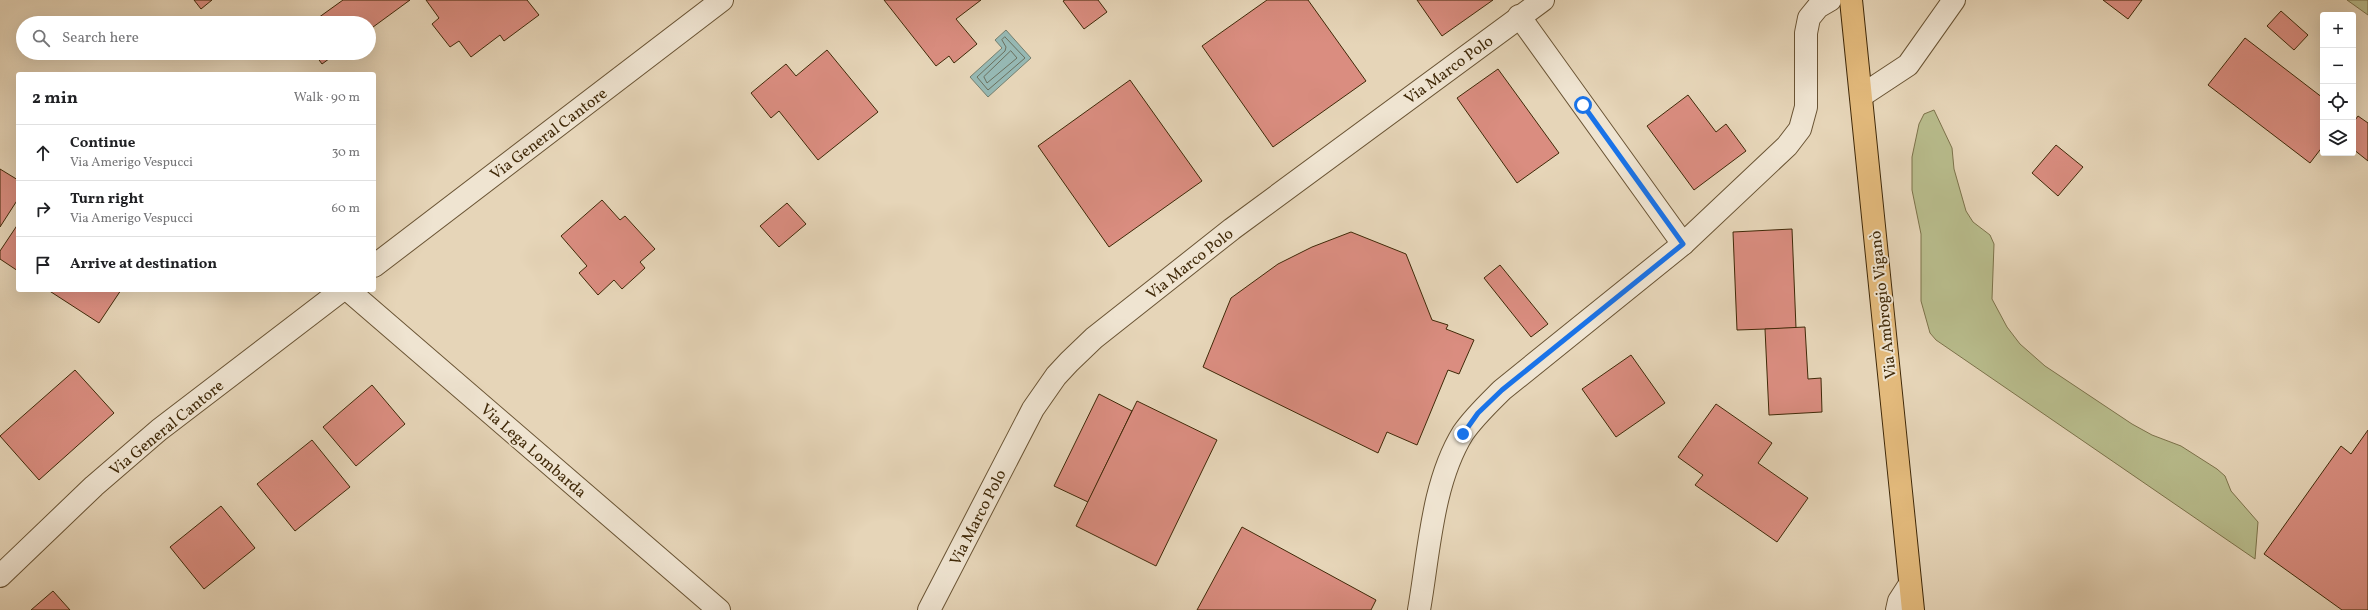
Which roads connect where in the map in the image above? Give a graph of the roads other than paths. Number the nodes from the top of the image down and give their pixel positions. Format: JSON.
{"nodes":[{"id":1,"x":722,"y":0,"type":"edge"},
{"id":2,"x":1543,"y":0,"type":"edge"},
{"id":3,"x":1830,"y":0,"type":"edge"},
{"id":4,"x":1851,"y":0,"type":"edge"},
{"id":5,"x":1954,"y":0,"type":"edge"},
{"id":6,"x":1519,"y":16,"type":"junction"},
{"id":7,"x":1861,"y":96,"type":"junction"},
{"id":8,"x":1683,"y":244,"type":"junction"},
{"id":9,"x":376,"y":264,"type":"edge"},
{"id":10,"x":339,"y":292,"type":"edge"},
{"id":11,"x":350,"y":292,"type":"edge"},
{"id":12,"x":0,"y":576,"type":"edge"},
{"id":13,"x":1910,"y":584,"type":"junction"},
{"id":14,"x":719,"y":610,"type":"edge"},
{"id":15,"x":929,"y":610,"type":"edge"},
{"id":16,"x":1418,"y":610,"type":"edge"},
{"id":17,"x":1897,"y":610,"type":"edge"},
{"id":18,"x":1913,"y":610,"type":"edge"}],
"edges":[{"from":1,"to":9,"type":"street","name":"Via General Cantore"},
{"from":2,"to":6,"type":"street","name":"Via Marco Polo"},
{"from":3,"to":8,"type":"street"},
{"from":4,"to":7,"type":"main road","name":"Via Ambrogio Viganò"},
{"from":5,"to":7,"type":"street"},
{"from":6,"to":8,"type":"street"},
{"from":6,"to":15,"type":"street","name":"Via Marco Polo"},
{"from":7,"to":13,"type":"main road","name":"Via Ambrogio Viganò"},
{"from":8,"to":16,"type":"street"},
{"from":10,"to":12,"type":"street","name":"Via General Cantore"},
{"from":11,"to":14,"type":"street","name":"Via Lega Lombarda"},
{"from":13,"to":17,"type":"street"},
{"from":13,"to":18,"type":"main road","name":"Via Ambrogio Viganò"}]}
